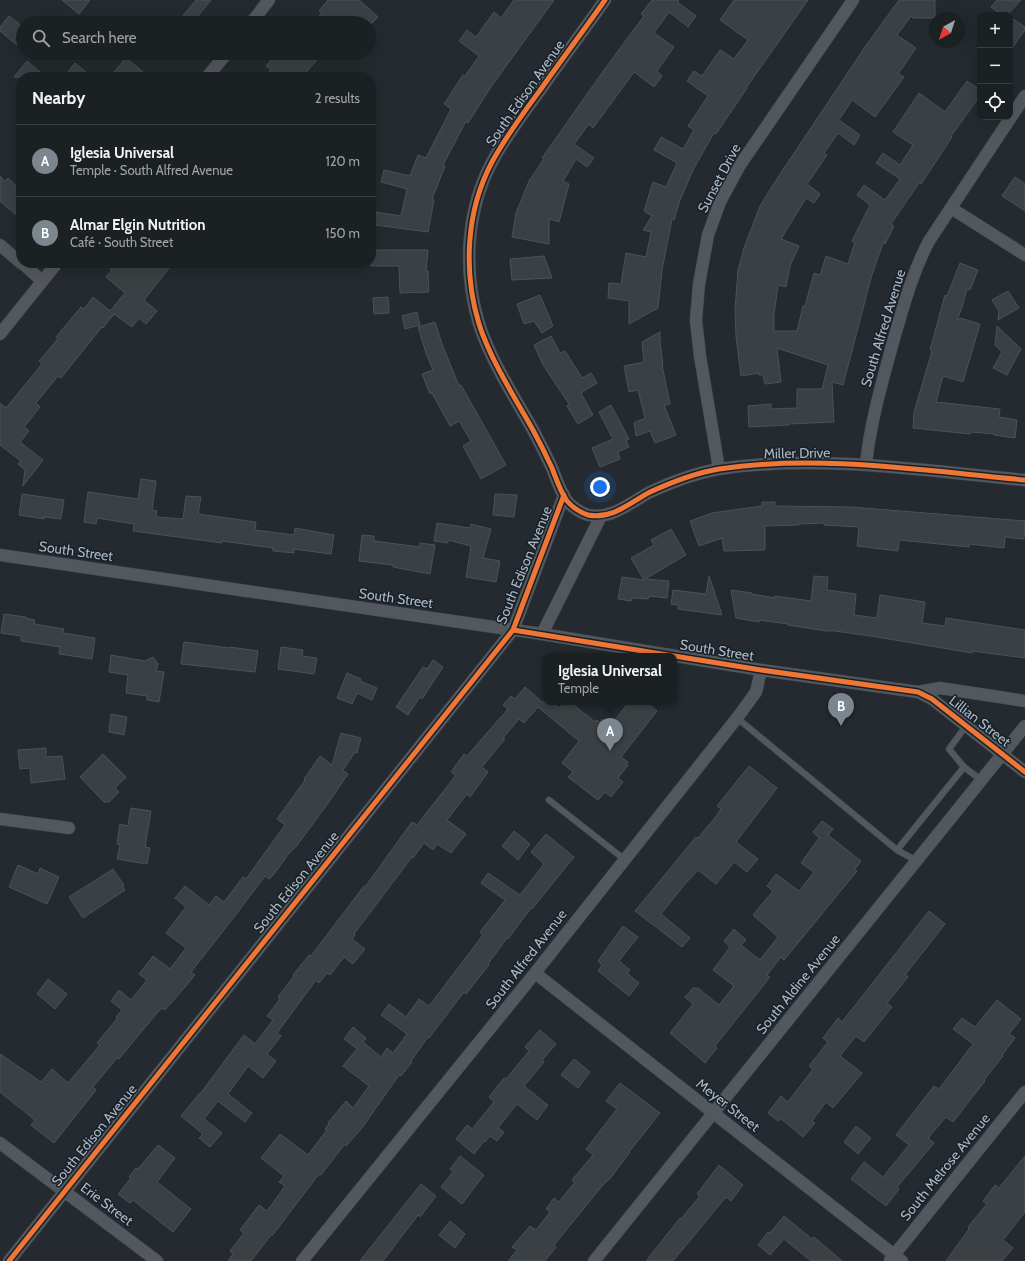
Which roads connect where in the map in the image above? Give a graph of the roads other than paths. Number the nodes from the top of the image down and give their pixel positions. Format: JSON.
{"nodes":[{"id":1,"x":270,"y":0,"type":"edge"},
{"id":2,"x":605,"y":0,"type":"edge"},
{"id":3,"x":853,"y":0,"type":"edge"},
{"id":4,"x":257,"y":16,"type":"edge"},
{"id":5,"x":221,"y":60,"type":"edge"},
{"id":6,"x":211,"y":72,"type":"edge"},
{"id":7,"x":1025,"y":96,"type":"edge"},
{"id":8,"x":951,"y":208,"type":"junction"},
{"id":9,"x":0,"y":245,"type":"edge"},
{"id":10,"x":1025,"y":255,"type":"edge"},
{"id":11,"x":16,"y":259,"type":"edge"},
{"id":12,"x":27,"y":268,"type":"edge"},
{"id":13,"x":53,"y":268,"type":"edge"},
{"id":14,"x":42,"y":281,"type":"junction"},
{"id":15,"x":0,"y":334,"type":"edge"},
{"id":16,"x":866,"y":465,"type":"junction"},
{"id":17,"x":718,"y":469,"type":"junction"},
{"id":18,"x":1025,"y":480,"type":"edge"},
{"id":19,"x":564,"y":495,"type":"junction"},
{"id":20,"x":601,"y":516,"type":"junction"},
{"id":21,"x":0,"y":555,"type":"edge"},
{"id":22,"x":513,"y":630,"type":"junction"},
{"id":23,"x":542,"y":634,"type":"junction"},
{"id":24,"x":658,"y":653,"type":"edge"},
{"id":25,"x":677,"y":656,"type":"edge"},
{"id":26,"x":761,"y":670,"type":"junction"},
{"id":27,"x":918,"y":692,"type":"junction"},
{"id":28,"x":1025,"y":701,"type":"edge"},
{"id":29,"x":737,"y":718,"type":"junction"},
{"id":30,"x":966,"y":726,"type":"junction"},
{"id":31,"x":1025,"y":726,"type":"edge"},
{"id":32,"x":1002,"y":754,"type":"junction"},
{"id":33,"x":964,"y":767,"type":"junction"},
{"id":34,"x":1025,"y":772,"type":"edge"},
{"id":35,"x":981,"y":780,"type":"junction"},
{"id":36,"x":549,"y":800,"type":"dead end"},
{"id":37,"x":0,"y":819,"type":"edge"},
{"id":38,"x":69,"y":828,"type":"dead end"},
{"id":39,"x":897,"y":850,"type":"junction"},
{"id":40,"x":624,"y":859,"type":"junction"},
{"id":41,"x":917,"y":861,"type":"junction"},
{"id":42,"x":534,"y":973,"type":"junction"},
{"id":43,"x":1025,"y":1092,"type":"edge"},
{"id":44,"x":714,"y":1113,"type":"junction"},
{"id":45,"x":0,"y":1143,"type":"edge"},
{"id":46,"x":65,"y":1192,"type":"junction"},
{"id":47,"x":895,"y":1259,"type":"edge"},
{"id":48,"x":9,"y":1261,"type":"edge"},
{"id":49,"x":157,"y":1261,"type":"edge"},
{"id":50,"x":302,"y":1261,"type":"edge"},
{"id":51,"x":594,"y":1261,"type":"edge"}],
"edges":[{"from":1,"to":4,"type":"street"},
{"from":2,"to":19,"type":"street","name":"South Edison Avenue"},
{"from":3,"to":17,"type":"street","name":"Sunset Drive"},
{"from":5,"to":6,"type":"street"},
{"from":7,"to":8,"type":"street","name":"South Alfred Avenue"},
{"from":8,"to":10,"type":"street"},
{"from":8,"to":16,"type":"street","name":"South Alfred Avenue"},
{"from":9,"to":11,"type":"street"},
{"from":12,"to":14,"type":"street"},
{"from":13,"to":14,"type":"street"},
{"from":14,"to":15,"type":"street"},
{"from":16,"to":17,"type":"street","name":"Miller Drive"},
{"from":16,"to":18,"type":"street","name":"Miller Drive"},
{"from":17,"to":20,"type":"street","name":"Miller Drive"},
{"from":19,"to":20,"type":"street","name":"South Edison Avenue"},
{"from":19,"to":22,"type":"street","name":"South Edison Avenue"},
{"from":20,"to":23,"type":"street"},
{"from":21,"to":22,"type":"street","name":"South Street"},
{"from":22,"to":23,"type":"street","name":"South Street"},
{"from":22,"to":46,"type":"street","name":"South Edison Avenue"},
{"from":23,"to":24,"type":"street","name":"South Street"},
{"from":25,"to":26,"type":"street","name":"South Street"},
{"from":26,"to":27,"type":"street","name":"South Street"},
{"from":26,"to":29,"type":"street","name":"South Alfred Avenue"},
{"from":27,"to":28,"type":"street","name":"South Street"},
{"from":27,"to":30,"type":"street","name":"Lillian Street"},
{"from":29,"to":39,"type":"lane"},
{"from":29,"to":40,"type":"street","name":"South Alfred Avenue"},
{"from":30,"to":32,"type":"street","name":"Lillian Street"},
{"from":30,"to":33,"type":"lane"},
{"from":31,"to":32,"type":"street","name":"South Aldine Avenue"},
{"from":32,"to":34,"type":"street","name":"Lillian Street"},
{"from":32,"to":35,"type":"street","name":"South Aldine Avenue"},
{"from":33,"to":35,"type":"lane"},
{"from":33,"to":39,"type":"lane"},
{"from":35,"to":41,"type":"street","name":"South Aldine Avenue"},
{"from":36,"to":40,"type":"lane"},
{"from":37,"to":38,"type":"street"},
{"from":39,"to":41,"type":"lane"},
{"from":40,"to":42,"type":"street","name":"South Alfred Avenue"},
{"from":41,"to":44,"type":"street","name":"South Aldine Avenue"},
{"from":42,"to":44,"type":"street","name":"Meyer Street"},
{"from":42,"to":50,"type":"street","name":"South Alfred Avenue"},
{"from":43,"to":47,"type":"street","name":"South Melrose Avenue"},
{"from":44,"to":47,"type":"street","name":"Meyer Street"},
{"from":44,"to":51,"type":"street","name":"South Aldine Avenue"},
{"from":45,"to":46,"type":"street","name":"Erie Street"},
{"from":46,"to":48,"type":"street","name":"South Edison Avenue"},
{"from":46,"to":49,"type":"street","name":"Erie Street"}]}
